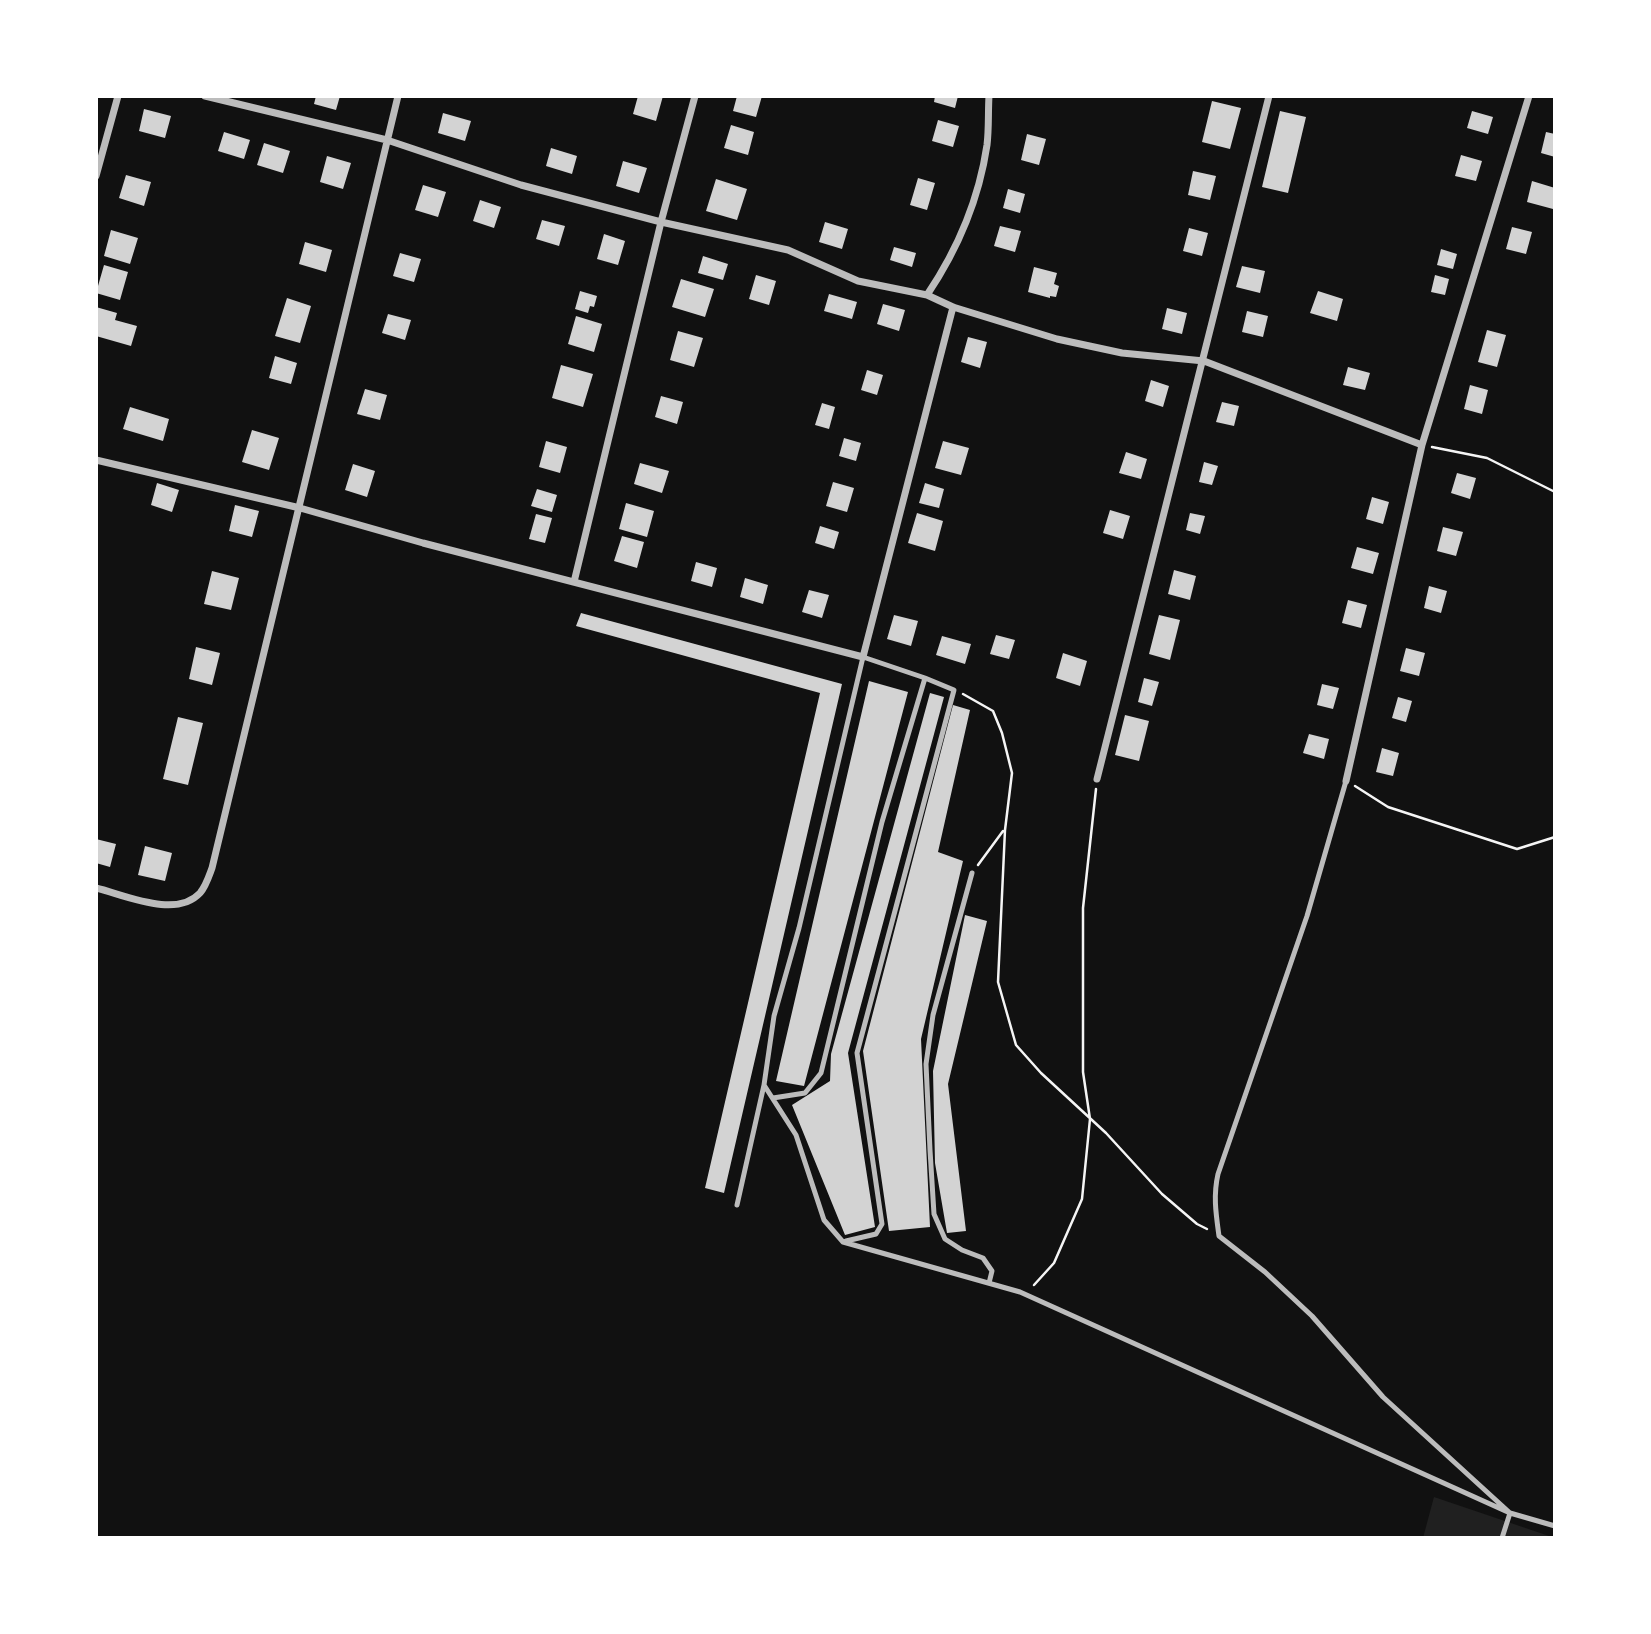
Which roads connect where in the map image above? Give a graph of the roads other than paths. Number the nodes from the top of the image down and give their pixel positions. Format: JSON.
{"nodes":[{"id":1,"x":118,"y":96,"type":"edge"},
{"id":2,"x":205,"y":96,"type":"edge"},
{"id":3,"x":398,"y":96,"type":"edge"},
{"id":4,"x":695,"y":96,"type":"edge"},
{"id":5,"x":989,"y":96,"type":"edge"},
{"id":6,"x":1269,"y":96,"type":"edge"},
{"id":7,"x":1529,"y":96,"type":"edge"},
{"id":8,"x":387,"y":140,"type":"junction"},
{"id":9,"x":96,"y":176,"type":"edge"},
{"id":10,"x":661,"y":222,"type":"junction"},
{"id":11,"x":927,"y":295,"type":"junction"},
{"id":12,"x":953,"y":307,"type":"junction"},
{"id":13,"x":1203,"y":361,"type":"junction"},
{"id":14,"x":1422,"y":445,"type":"junction"},
{"id":15,"x":96,"y":460,"type":"edge"},
{"id":16,"x":300,"y":508,"type":"junction"},
{"id":17,"x":574,"y":582,"type":"junction"},
{"id":18,"x":863,"y":657,"type":"junction"},
{"id":19,"x":925,"y":678,"type":"junction"},
{"id":20,"x":1097,"y":779,"type":"road end"},
{"id":21,"x":1346,"y":781,"type":"joint"},
{"id":22,"x":972,"y":873,"type":"road end"},
{"id":23,"x":96,"y":888,"type":"edge"},
{"id":24,"x":764,"y":1085,"type":"junction"},
{"id":25,"x":773,"y":1098,"type":"junction"},
{"id":26,"x":737,"y":1205,"type":"dead end"},
{"id":27,"x":844,"y":1242,"type":"junction"},
{"id":28,"x":989,"y":1283,"type":"junction"},
{"id":29,"x":1510,"y":1513,"type":"junction"},
{"id":30,"x":1555,"y":1526,"type":"edge"},
{"id":31,"x":1502,"y":1538,"type":"edge"}],
"edges":[{"from":1,"to":9,"type":"street"},
{"from":2,"to":8,"type":"street"},
{"from":3,"to":8,"type":"street"},
{"from":4,"to":10,"type":"street"},
{"from":5,"to":11,"type":"street"},
{"from":6,"to":13,"type":"street"},
{"from":7,"to":14,"type":"street"},
{"from":8,"to":10,"type":"street"},
{"from":8,"to":16,"type":"street"},
{"from":10,"to":11,"type":"street"},
{"from":10,"to":17,"type":"street"},
{"from":11,"to":12,"type":"street"},
{"from":12,"to":13,"type":"street"},
{"from":12,"to":18,"type":"street"},
{"from":13,"to":14,"type":"street"},
{"from":13,"to":20,"type":"street"},
{"from":14,"to":21,"type":"street"},
{"from":15,"to":16,"type":"street"},
{"from":16,"to":17,"type":"street"},
{"from":16,"to":23,"type":"street"},
{"from":17,"to":18,"type":"street"},
{"from":18,"to":19,"type":"lane"},
{"from":18,"to":24,"type":"lane"},
{"from":19,"to":25,"type":"lane"},
{"from":19,"to":27,"type":"lane"},
{"from":21,"to":29,"type":"lane"},
{"from":22,"to":28,"type":"lane"},
{"from":24,"to":25,"type":"lane"},
{"from":24,"to":26,"type":"lane"},
{"from":25,"to":27,"type":"lane"},
{"from":27,"to":28,"type":"lane"},
{"from":28,"to":29,"type":"lane"},
{"from":29,"to":30,"type":"lane"},
{"from":29,"to":31,"type":"lane"}]}
